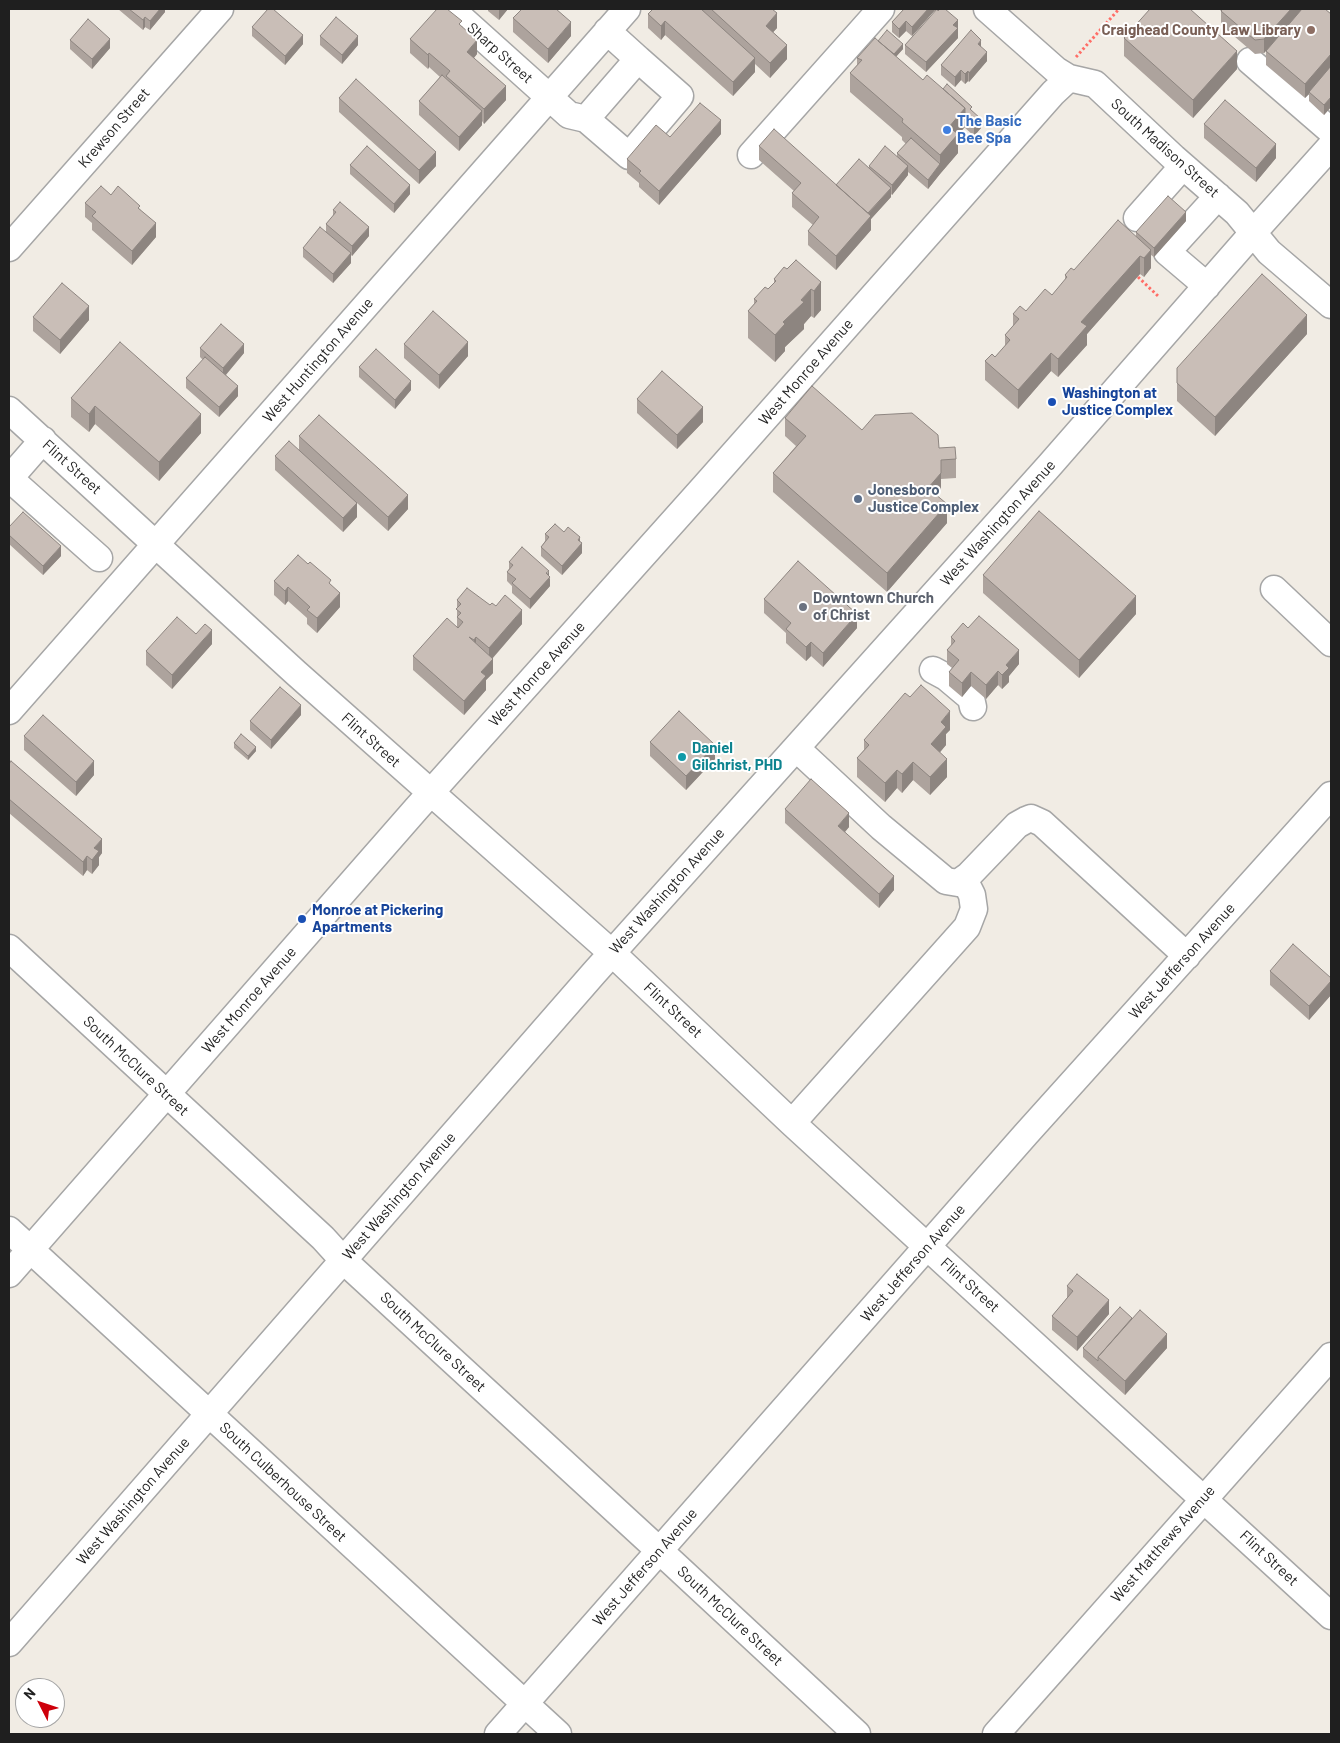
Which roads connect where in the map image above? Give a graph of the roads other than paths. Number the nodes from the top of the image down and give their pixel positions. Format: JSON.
{"nodes":[{"id":1,"x":220,"y":9,"type":"edge"},
{"id":2,"x":451,"y":9,"type":"edge"},
{"id":3,"x":627,"y":9,"type":"edge"},
{"id":4,"x":881,"y":9,"type":"edge"},
{"id":5,"x":987,"y":9,"type":"edge"},
{"id":6,"x":607,"y":31,"type":"junction"},
{"id":7,"x":638,"y":59,"type":"junction"},
{"id":8,"x":1250,"y":61,"type":"dead end"},
{"id":9,"x":1070,"y":70,"type":"junction"},
{"id":10,"x":549,"y":98,"type":"junction"},
{"id":11,"x":586,"y":119,"type":"junction"},
{"id":12,"x":1331,"y":131,"type":"edge"},
{"id":13,"x":1331,"y":146,"type":"edge"},
{"id":14,"x":751,"y":154,"type":"dead end"},
{"id":15,"x":1183,"y":166,"type":"junction"},
{"id":16,"x":1218,"y":196,"type":"junction"},
{"id":17,"x":1137,"y":218,"type":"dead end"},
{"id":18,"x":1252,"y":234,"type":"junction"},
{"id":19,"x":9,"y":248,"type":"edge"},
{"id":20,"x":1207,"y":286,"type":"junction"},
{"id":21,"x":1331,"y":305,"type":"edge"},
{"id":22,"x":9,"y":410,"type":"edge"},
{"id":23,"x":43,"y":440,"type":"junction"},
{"id":24,"x":9,"y":478,"type":"edge"},
{"id":25,"x":155,"y":544,"type":"junction"},
{"id":26,"x":99,"y":558,"type":"dead end"},
{"id":27,"x":1274,"y":590,"type":"dead end"},
{"id":28,"x":1331,"y":643,"type":"edge"},
{"id":29,"x":933,"y":670,"type":"dead end"},
{"id":30,"x":973,"y":707,"type":"dead end"},
{"id":31,"x":9,"y":711,"type":"edge"},
{"id":32,"x":796,"y":748,"type":"junction"},
{"id":33,"x":430,"y":793,"type":"junction"},
{"id":34,"x":1331,"y":795,"type":"edge"},
{"id":35,"x":964,"y":879,"type":"junction"},
{"id":36,"x":9,"y":948,"type":"edge"},
{"id":37,"x":612,"y":953,"type":"junction"},
{"id":38,"x":1187,"y":956,"type":"junction"},
{"id":39,"x":167,"y":1094,"type":"junction"},
{"id":40,"x":792,"y":1123,"type":"junction"},
{"id":41,"x":9,"y":1230,"type":"edge"},
{"id":42,"x":928,"y":1246,"type":"junction"},
{"id":43,"x":30,"y":1249,"type":"junction"},
{"id":44,"x":343,"y":1260,"type":"junction"},
{"id":45,"x":9,"y":1274,"type":"edge"},
{"id":46,"x":1331,"y":1356,"type":"edge"},
{"id":47,"x":209,"y":1413,"type":"junction"},
{"id":48,"x":1203,"y":1498,"type":"junction"},
{"id":49,"x":659,"y":1550,"type":"junction"},
{"id":50,"x":1331,"y":1616,"type":"edge"},
{"id":51,"x":9,"y":1643,"type":"edge"},
{"id":52,"x":524,"y":1705,"type":"junction"},
{"id":53,"x":498,"y":1734,"type":"edge"},
{"id":54,"x":558,"y":1734,"type":"edge"},
{"id":55,"x":858,"y":1734,"type":"edge"},
{"id":56,"x":996,"y":1734,"type":"edge"}],
"edges":[{"from":1,"to":19,"type":"street","name":"Krewson Street"},
{"from":2,"to":10,"type":"street","name":"Sharp Street"},
{"from":3,"to":6,"type":"street","name":"West Huntington Avenue"},
{"from":4,"to":14,"type":"street"},
{"from":5,"to":9,"type":"street","name":"South Madison Street"},
{"from":6,"to":7,"type":"street"},
{"from":6,"to":10,"type":"street","name":"West Huntington Avenue"},
{"from":7,"to":11,"type":"street"},
{"from":7,"to":11,"type":"street","name":"Sharp Street"},
{"from":8,"to":12,"type":"street"},
{"from":9,"to":15,"type":"street","name":"South Madison Street"},
{"from":9,"to":33,"type":"street","name":"West Monroe Avenue"},
{"from":10,"to":11,"type":"street","name":"Sharp Street"},
{"from":10,"to":25,"type":"street","name":"West Huntington Avenue"},
{"from":13,"to":18,"type":"street","name":"West Washington Avenue"},
{"from":15,"to":16,"type":"street","name":"South Madison Street"},
{"from":15,"to":17,"type":"street"},
{"from":16,"to":18,"type":"street","name":"South Madison Street"},
{"from":16,"to":20,"type":"street"},
{"from":18,"to":20,"type":"street","name":"West Washington Avenue"},
{"from":18,"to":21,"type":"street","name":"South Madison Street"},
{"from":20,"to":32,"type":"street","name":"West Washington Avenue"},
{"from":22,"to":23,"type":"street","name":"Flint Street"},
{"from":23,"to":24,"type":"street"},
{"from":23,"to":25,"type":"street","name":"Flint Street"},
{"from":24,"to":26,"type":"street"},
{"from":25,"to":31,"type":"street","name":"West Huntington Avenue"},
{"from":25,"to":33,"type":"street","name":"Flint Street"},
{"from":27,"to":28,"type":"street"},
{"from":29,"to":30,"type":"street"},
{"from":32,"to":35,"type":"street"},
{"from":32,"to":37,"type":"street","name":"West Washington Avenue"},
{"from":33,"to":37,"type":"street","name":"Flint Street"},
{"from":33,"to":39,"type":"street","name":"West Monroe Avenue"},
{"from":34,"to":38,"type":"street","name":"West Jefferson Avenue"},
{"from":35,"to":38,"type":"street"},
{"from":35,"to":40,"type":"street"},
{"from":36,"to":39,"type":"street","name":"South McClure Street"},
{"from":37,"to":40,"type":"street","name":"Flint Street"},
{"from":37,"to":44,"type":"street","name":"West Washington Avenue"},
{"from":38,"to":42,"type":"street","name":"West Jefferson Avenue"},
{"from":39,"to":43,"type":"street","name":"West Monroe Avenue"},
{"from":39,"to":44,"type":"street","name":"South McClure Street"},
{"from":40,"to":42,"type":"street","name":"Flint Street"},
{"from":41,"to":43,"type":"street","name":"South Culberhouse Street"},
{"from":42,"to":48,"type":"street","name":"Flint Street"},
{"from":42,"to":49,"type":"street","name":"West Jefferson Avenue"},
{"from":43,"to":45,"type":"street","name":"West Monroe Avenue"},
{"from":43,"to":47,"type":"street","name":"South Culberhouse Street"},
{"from":44,"to":47,"type":"street","name":"West Washington Avenue"},
{"from":44,"to":49,"type":"street","name":"South McClure Street"},
{"from":46,"to":48,"type":"street","name":"West Matthews Avenue"},
{"from":47,"to":51,"type":"street","name":"West Washington Avenue"},
{"from":47,"to":52,"type":"street","name":"South Culberhouse Street"},
{"from":48,"to":50,"type":"street","name":"Flint Street"},
{"from":48,"to":56,"type":"street","name":"West Matthews Avenue"},
{"from":49,"to":52,"type":"street","name":"West Jefferson Avenue"},
{"from":49,"to":55,"type":"street","name":"South McClure Street"},
{"from":52,"to":53,"type":"street","name":"West Jefferson Avenue"},
{"from":52,"to":54,"type":"street","name":"South Culberhouse Street"}]}
